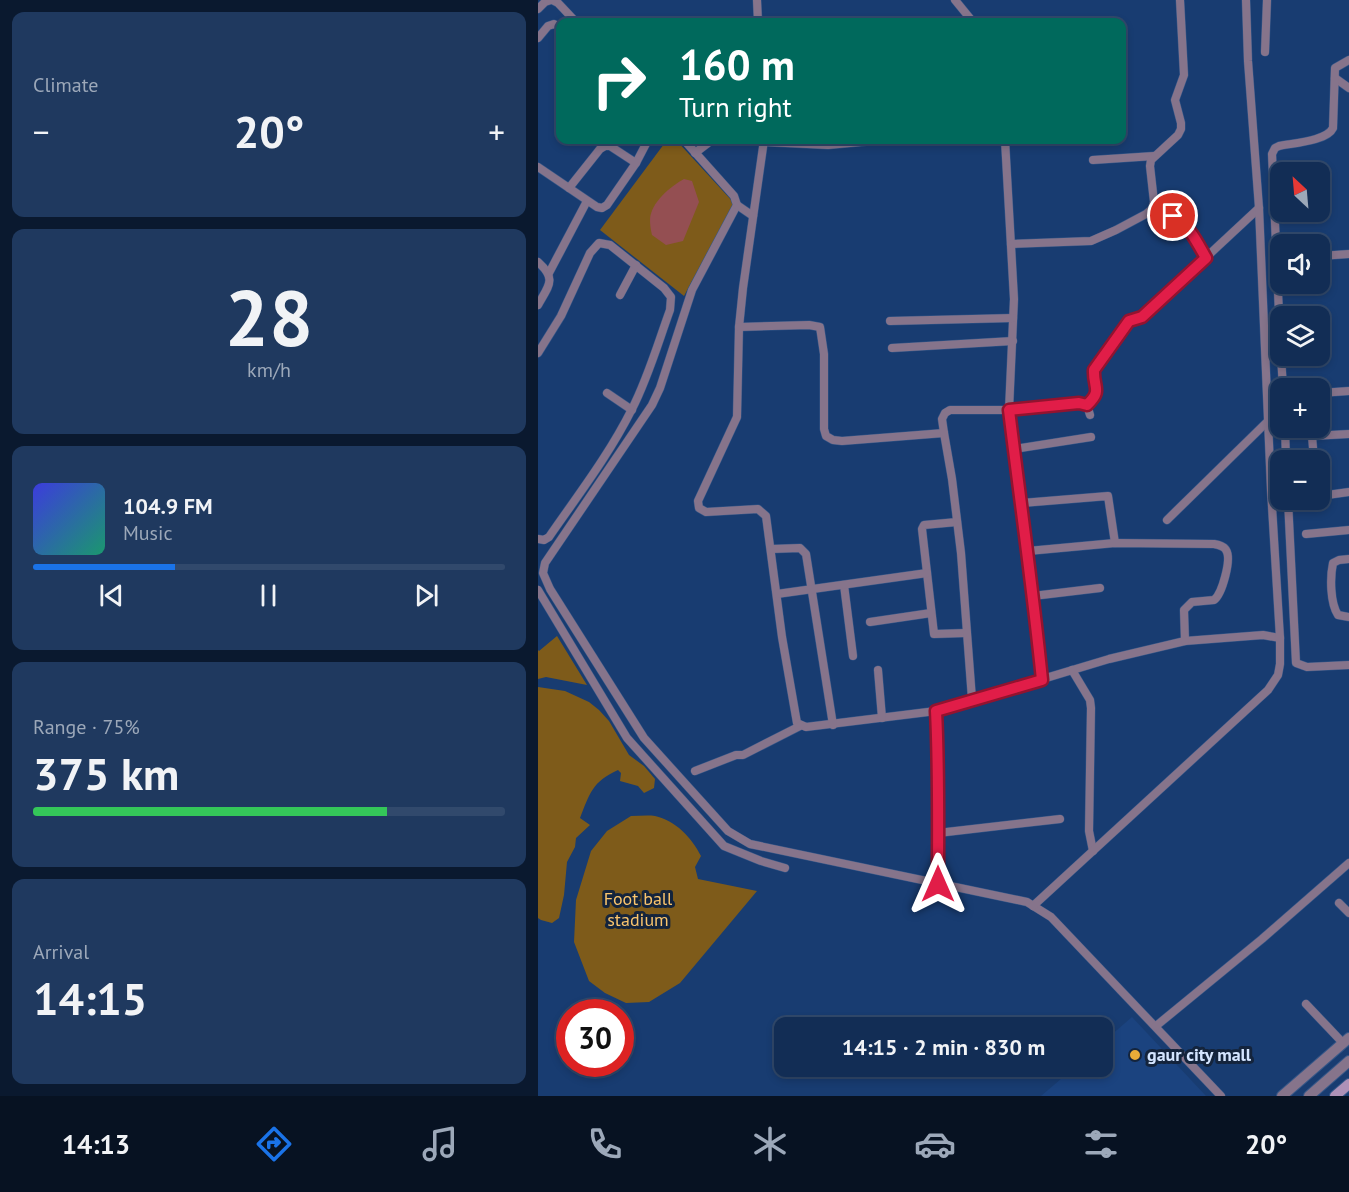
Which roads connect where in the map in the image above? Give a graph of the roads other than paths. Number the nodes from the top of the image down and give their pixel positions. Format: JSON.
{"nodes":[{"id":1,"x":552,"y":0,"type":"edge"},
{"id":2,"x":757,"y":0,"type":"edge"},
{"id":3,"x":955,"y":0,"type":"edge"},
{"id":4,"x":1180,"y":0,"type":"edge"},
{"id":5,"x":1246,"y":0,"type":"edge"},
{"id":6,"x":1267,"y":0,"type":"edge"},
{"id":7,"x":538,"y":9,"type":"edge"},
{"id":8,"x":572,"y":18,"type":"edge"},
{"id":9,"x":758,"y":18,"type":"edge"},
{"id":10,"x":970,"y":18,"type":"edge"},
{"id":11,"x":556,"y":25,"type":"edge"},
{"id":12,"x":538,"y":38,"type":"edge"},
{"id":13,"x":1265,"y":52,"type":"dead end"},
{"id":14,"x":1348,"y":60,"type":"edge"},
{"id":15,"x":1335,"y":78,"type":"junction"},
{"id":16,"x":1348,"y":88,"type":"edge"},
{"id":17,"x":646,"y":144,"type":"edge"},
{"id":18,"x":688,"y":144,"type":"edge"},
{"id":19,"x":707,"y":144,"type":"edge"},
{"id":20,"x":764,"y":144,"type":"edge"},
{"id":21,"x":812,"y":144,"type":"edge"},
{"id":22,"x":839,"y":144,"type":"edge"},
{"id":23,"x":1005,"y":144,"type":"edge"},
{"id":24,"x":696,"y":153,"type":"junction"},
{"id":25,"x":1154,"y":156,"type":"junction"},
{"id":26,"x":1093,"y":160,"type":"dead end"},
{"id":27,"x":636,"y":163,"type":"junction"},
{"id":28,"x":538,"y":167,"type":"edge"},
{"id":29,"x":569,"y":188,"type":"junction"},
{"id":30,"x":587,"y":201,"type":"junction"},
{"id":31,"x":737,"y":205,"type":"junction"},
{"id":32,"x":1259,"y":208,"type":"junction"},
{"id":33,"x":1152,"y":209,"type":"junction"},
{"id":34,"x":753,"y":216,"type":"junction"},
{"id":35,"x":1011,"y":244,"type":"junction"},
{"id":36,"x":1348,"y":254,"type":"edge"},
{"id":37,"x":1330,"y":255,"type":"edge"},
{"id":38,"x":1206,"y":258,"type":"junction"},
{"id":39,"x":538,"y":262,"type":"edge"},
{"id":40,"x":636,"y":265,"type":"junction"},
{"id":41,"x":549,"y":273,"type":"junction"},
{"id":42,"x":620,"y":295,"type":"dead end"},
{"id":43,"x":538,"y":305,"type":"edge"},
{"id":44,"x":1279,"y":306,"type":"edge"},
{"id":45,"x":1013,"y":318,"type":"junction"},
{"id":46,"x":890,"y":321,"type":"dead end"},
{"id":47,"x":739,"y":327,"type":"junction"},
{"id":48,"x":1013,"y":341,"type":"junction"},
{"id":49,"x":892,"y":348,"type":"dead end"},
{"id":50,"x":538,"y":353,"type":"edge"},
{"id":51,"x":1348,"y":392,"type":"edge"},
{"id":52,"x":607,"y":393,"type":"dead end"},
{"id":53,"x":1330,"y":393,"type":"edge"},
{"id":54,"x":1087,"y":405,"type":"junction"},
{"id":55,"x":632,"y":410,"type":"junction"},
{"id":56,"x":1009,"y":410,"type":"junction"},
{"id":57,"x":1090,"y":415,"type":"dead end"},
{"id":58,"x":1268,"y":421,"type":"junction"},
{"id":59,"x":944,"y":433,"type":"junction"},
{"id":60,"x":1348,"y":434,"type":"edge"},
{"id":61,"x":1091,"y":437,"type":"dead end"},
{"id":62,"x":1014,"y":449,"type":"junction"},
{"id":63,"x":1313,"y":450,"type":"edge"},
{"id":64,"x":1348,"y":492,"type":"edge"},
{"id":65,"x":1330,"y":495,"type":"edge"},
{"id":66,"x":1022,"y":503,"type":"junction"},
{"id":67,"x":1288,"y":510,"type":"edge"},
{"id":68,"x":1167,"y":520,"type":"dead end"},
{"id":69,"x":957,"y":522,"type":"junction"},
{"id":70,"x":1348,"y":530,"type":"edge"},
{"id":71,"x":1306,"y":534,"type":"dead end"},
{"id":72,"x":538,"y":539,"type":"edge"},
{"id":73,"x":1115,"y":543,"type":"junction"},
{"id":74,"x":771,"y":549,"type":"junction"},
{"id":75,"x":1028,"y":550,"type":"junction"},
{"id":76,"x":1348,"y":559,"type":"edge"},
{"id":77,"x":927,"y":573,"type":"junction"},
{"id":78,"x":844,"y":585,"type":"junction"},
{"id":79,"x":1100,"y":588,"type":"dead end"},
{"id":80,"x":538,"y":590,"type":"edge"},
{"id":81,"x":812,"y":590,"type":"junction"},
{"id":82,"x":777,"y":594,"type":"junction"},
{"id":83,"x":1033,"y":596,"type":"junction"},
{"id":84,"x":931,"y":613,"type":"junction"},
{"id":85,"x":1348,"y":617,"type":"edge"},
{"id":86,"x":870,"y":622,"type":"dead end"},
{"id":87,"x":966,"y":633,"type":"junction"},
{"id":88,"x":1280,"y":638,"type":"junction"},
{"id":89,"x":1185,"y":641,"type":"junction"},
{"id":90,"x":853,"y":656,"type":"dead end"},
{"id":91,"x":1348,"y":665,"type":"edge"},
{"id":92,"x":878,"y":670,"type":"dead end"},
{"id":93,"x":1072,"y":670,"type":"junction"},
{"id":94,"x":1042,"y":680,"type":"junction"},
{"id":95,"x":972,"y":699,"type":"junction"},
{"id":96,"x":936,"y":711,"type":"junction"},
{"id":97,"x":882,"y":718,"type":"junction"},
{"id":98,"x":833,"y":725,"type":"junction"},
{"id":99,"x":800,"y":726,"type":"junction"},
{"id":100,"x":695,"y":771,"type":"dead end"},
{"id":101,"x":1060,"y":819,"type":"dead end"},
{"id":102,"x":938,"y":833,"type":"junction"},
{"id":103,"x":1093,"y":851,"type":"junction"},
{"id":104,"x":1348,"y":863,"type":"edge"},
{"id":105,"x":785,"y":868,"type":"dead end"},
{"id":106,"x":938,"y":884,"type":"junction"},
{"id":107,"x":1339,"y":903,"type":"dead end"},
{"id":108,"x":1033,"y":906,"type":"junction"},
{"id":109,"x":1348,"y":913,"type":"edge"},
{"id":110,"x":1306,"y":1004,"type":"dead end"},
{"id":111,"x":1156,"y":1026,"type":"junction"},
{"id":112,"x":1346,"y":1040,"type":"edge"},
{"id":113,"x":1348,"y":1061,"type":"edge"},
{"id":114,"x":1348,"y":1084,"type":"edge"},
{"id":115,"x":1221,"y":1096,"type":"edge"},
{"id":116,"x":1282,"y":1096,"type":"edge"},
{"id":117,"x":1309,"y":1096,"type":"edge"},
{"id":118,"x":1335,"y":1096,"type":"edge"}],
"edges":[{"from":1,"to":7,"type":"street"},
{"from":1,"to":8,"type":"street"},
{"from":2,"to":9,"type":"street"},
{"from":3,"to":10,"type":"street"},
{"from":4,"to":25,"type":"street"},
{"from":5,"to":32,"type":"street"},
{"from":6,"to":13,"type":"street"},
{"from":11,"to":12,"type":"street"},
{"from":14,"to":15,"type":"street"},
{"from":15,"to":16,"type":"street"},
{"from":15,"to":44,"type":"street"},
{"from":17,"to":27,"type":"street"},
{"from":18,"to":24,"type":"street"},
{"from":19,"to":24,"type":"street"},
{"from":20,"to":34,"type":"street"},
{"from":21,"to":22,"type":"street"},
{"from":23,"to":35,"type":"street"},
{"from":24,"to":31,"type":"street"},
{"from":25,"to":26,"type":"street"},
{"from":25,"to":33,"type":"street"},
{"from":27,"to":29,"type":"street"},
{"from":27,"to":30,"type":"street"},
{"from":28,"to":29,"type":"street"},
{"from":29,"to":30,"type":"street"},
{"from":30,"to":41,"type":"street"},
{"from":31,"to":34,"type":"street"},
{"from":31,"to":106,"type":"street"},
{"from":32,"to":38,"type":"street"},
{"from":32,"to":58,"type":"street"},
{"from":33,"to":35,"type":"street"},
{"from":33,"to":38,"type":"street"},
{"from":34,"to":47,"type":"street"},
{"from":35,"to":45,"type":"street"},
{"from":36,"to":37,"type":"street"},
{"from":38,"to":54,"type":"street"},
{"from":39,"to":41,"type":"street"},
{"from":40,"to":42,"type":"street"},
{"from":40,"to":50,"type":"street"},
{"from":40,"to":55,"type":"street"},
{"from":41,"to":43,"type":"street"},
{"from":45,"to":46,"type":"street"},
{"from":45,"to":48,"type":"street"},
{"from":47,"to":59,"type":"street"},
{"from":47,"to":74,"type":"street"},
{"from":48,"to":49,"type":"street"},
{"from":48,"to":56,"type":"street"},
{"from":51,"to":53,"type":"street"},
{"from":52,"to":55,"type":"street"},
{"from":54,"to":56,"type":"street"},
{"from":54,"to":57,"type":"street"},
{"from":55,"to":72,"type":"street"},
{"from":56,"to":59,"type":"street"},
{"from":56,"to":62,"type":"street"},
{"from":58,"to":68,"type":"street"},
{"from":58,"to":88,"type":"street"},
{"from":59,"to":69,"type":"street"},
{"from":60,"to":63,"type":"street"},
{"from":61,"to":62,"type":"street"},
{"from":62,"to":66,"type":"street"},
{"from":64,"to":65,"type":"street"},
{"from":66,"to":73,"type":"street"},
{"from":66,"to":75,"type":"street"},
{"from":67,"to":91,"type":"street"},
{"from":69,"to":77,"type":"street"},
{"from":69,"to":87,"type":"street"},
{"from":70,"to":71,"type":"street"},
{"from":73,"to":75,"type":"street"},
{"from":73,"to":89,"type":"street"},
{"from":74,"to":81,"type":"street"},
{"from":74,"to":82,"type":"street"},
{"from":75,"to":83,"type":"street"},
{"from":76,"to":85,"type":"street"},
{"from":77,"to":78,"type":"street"},
{"from":77,"to":84,"type":"street"},
{"from":78,"to":81,"type":"street"},
{"from":78,"to":90,"type":"street"},
{"from":79,"to":83,"type":"street"},
{"from":80,"to":105,"type":"street"},
{"from":81,"to":82,"type":"street"},
{"from":81,"to":98,"type":"street"},
{"from":82,"to":99,"type":"street"},
{"from":83,"to":94,"type":"street"},
{"from":84,"to":86,"type":"street"},
{"from":84,"to":87,"type":"street"},
{"from":87,"to":95,"type":"street"},
{"from":88,"to":89,"type":"street"},
{"from":88,"to":103,"type":"street"},
{"from":89,"to":93,"type":"street"},
{"from":92,"to":97,"type":"street"},
{"from":93,"to":94,"type":"street"},
{"from":93,"to":103,"type":"street"},
{"from":94,"to":95,"type":"street"},
{"from":95,"to":96,"type":"street"},
{"from":96,"to":97,"type":"street"},
{"from":96,"to":102,"type":"street"},
{"from":97,"to":98,"type":"street"},
{"from":98,"to":99,"type":"street"},
{"from":99,"to":100,"type":"street"},
{"from":101,"to":102,"type":"street"},
{"from":102,"to":106,"type":"street"},
{"from":103,"to":108,"type":"street"},
{"from":104,"to":111,"type":"street"},
{"from":106,"to":108,"type":"street"},
{"from":107,"to":109,"type":"street"},
{"from":108,"to":111,"type":"street"},
{"from":110,"to":112,"type":"street"},
{"from":111,"to":115,"type":"street"},
{"from":112,"to":116,"type":"street"},
{"from":113,"to":117,"type":"street"},
{"from":114,"to":118,"type":"main road"}]}
